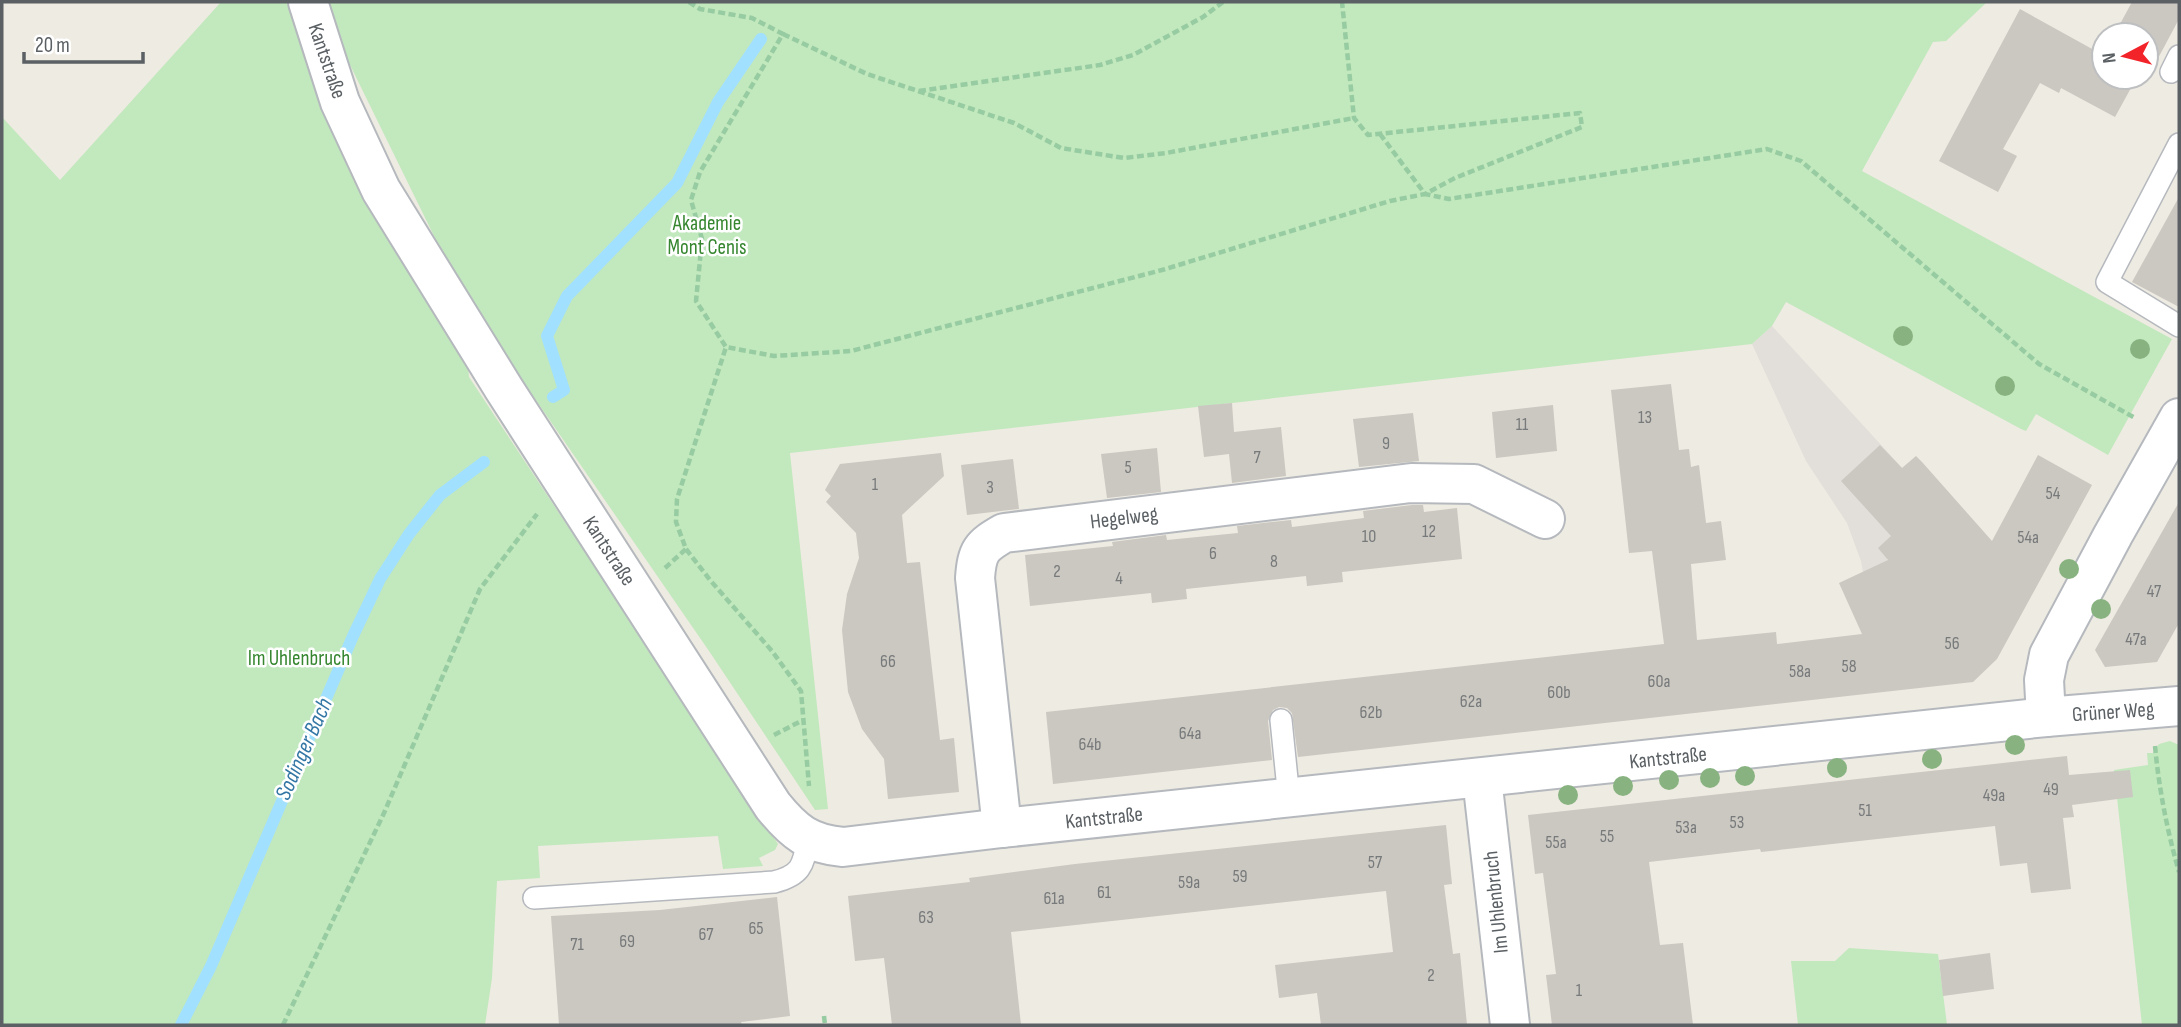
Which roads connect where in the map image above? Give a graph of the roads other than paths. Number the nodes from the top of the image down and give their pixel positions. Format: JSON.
{"nodes":[{"id":1,"x":308,"y":2,"type":"edge"},
{"id":2,"x":2179,"y":144,"type":"edge"},
{"id":3,"x":2179,"y":326,"type":"edge"},
{"id":4,"x":2174,"y":427,"type":"edge"},
{"id":5,"x":1545,"y":519,"type":"dead end"},
{"id":6,"x":2179,"y":706,"type":"edge"},
{"id":7,"x":2046,"y":717,"type":"junction"},
{"id":8,"x":1281,"y":720,"type":"dead end"},
{"id":9,"x":1482,"y":778,"type":"junction"},
{"id":10,"x":1289,"y":799,"type":"junction"},
{"id":11,"x":1002,"y":828,"type":"junction"},
{"id":12,"x":808,"y":840,"type":"junction"},
{"id":13,"x":534,"y":898,"type":"dead end"},
{"id":14,"x":1510,"y":1025,"type":"edge"}],
"edges":[{"from":1,"to":12,"type":"street","name":"Kantstraße"},
{"from":2,"to":3,"type":"lane"},
{"from":4,"to":7,"type":"street"},
{"from":5,"to":11,"type":"street","name":"Hegelweg"},
{"from":6,"to":7,"type":"street","name":"Grüner Weg"},
{"from":7,"to":9,"type":"street","name":"Kantstraße"},
{"from":8,"to":10,"type":"lane"},
{"from":9,"to":10,"type":"street","name":"Kantstraße"},
{"from":9,"to":14,"type":"street","name":"Im Uhlenbruch"},
{"from":10,"to":11,"type":"street","name":"Kantstraße"},
{"from":11,"to":12,"type":"street","name":"Kantstraße"},
{"from":12,"to":13,"type":"lane"}]}
